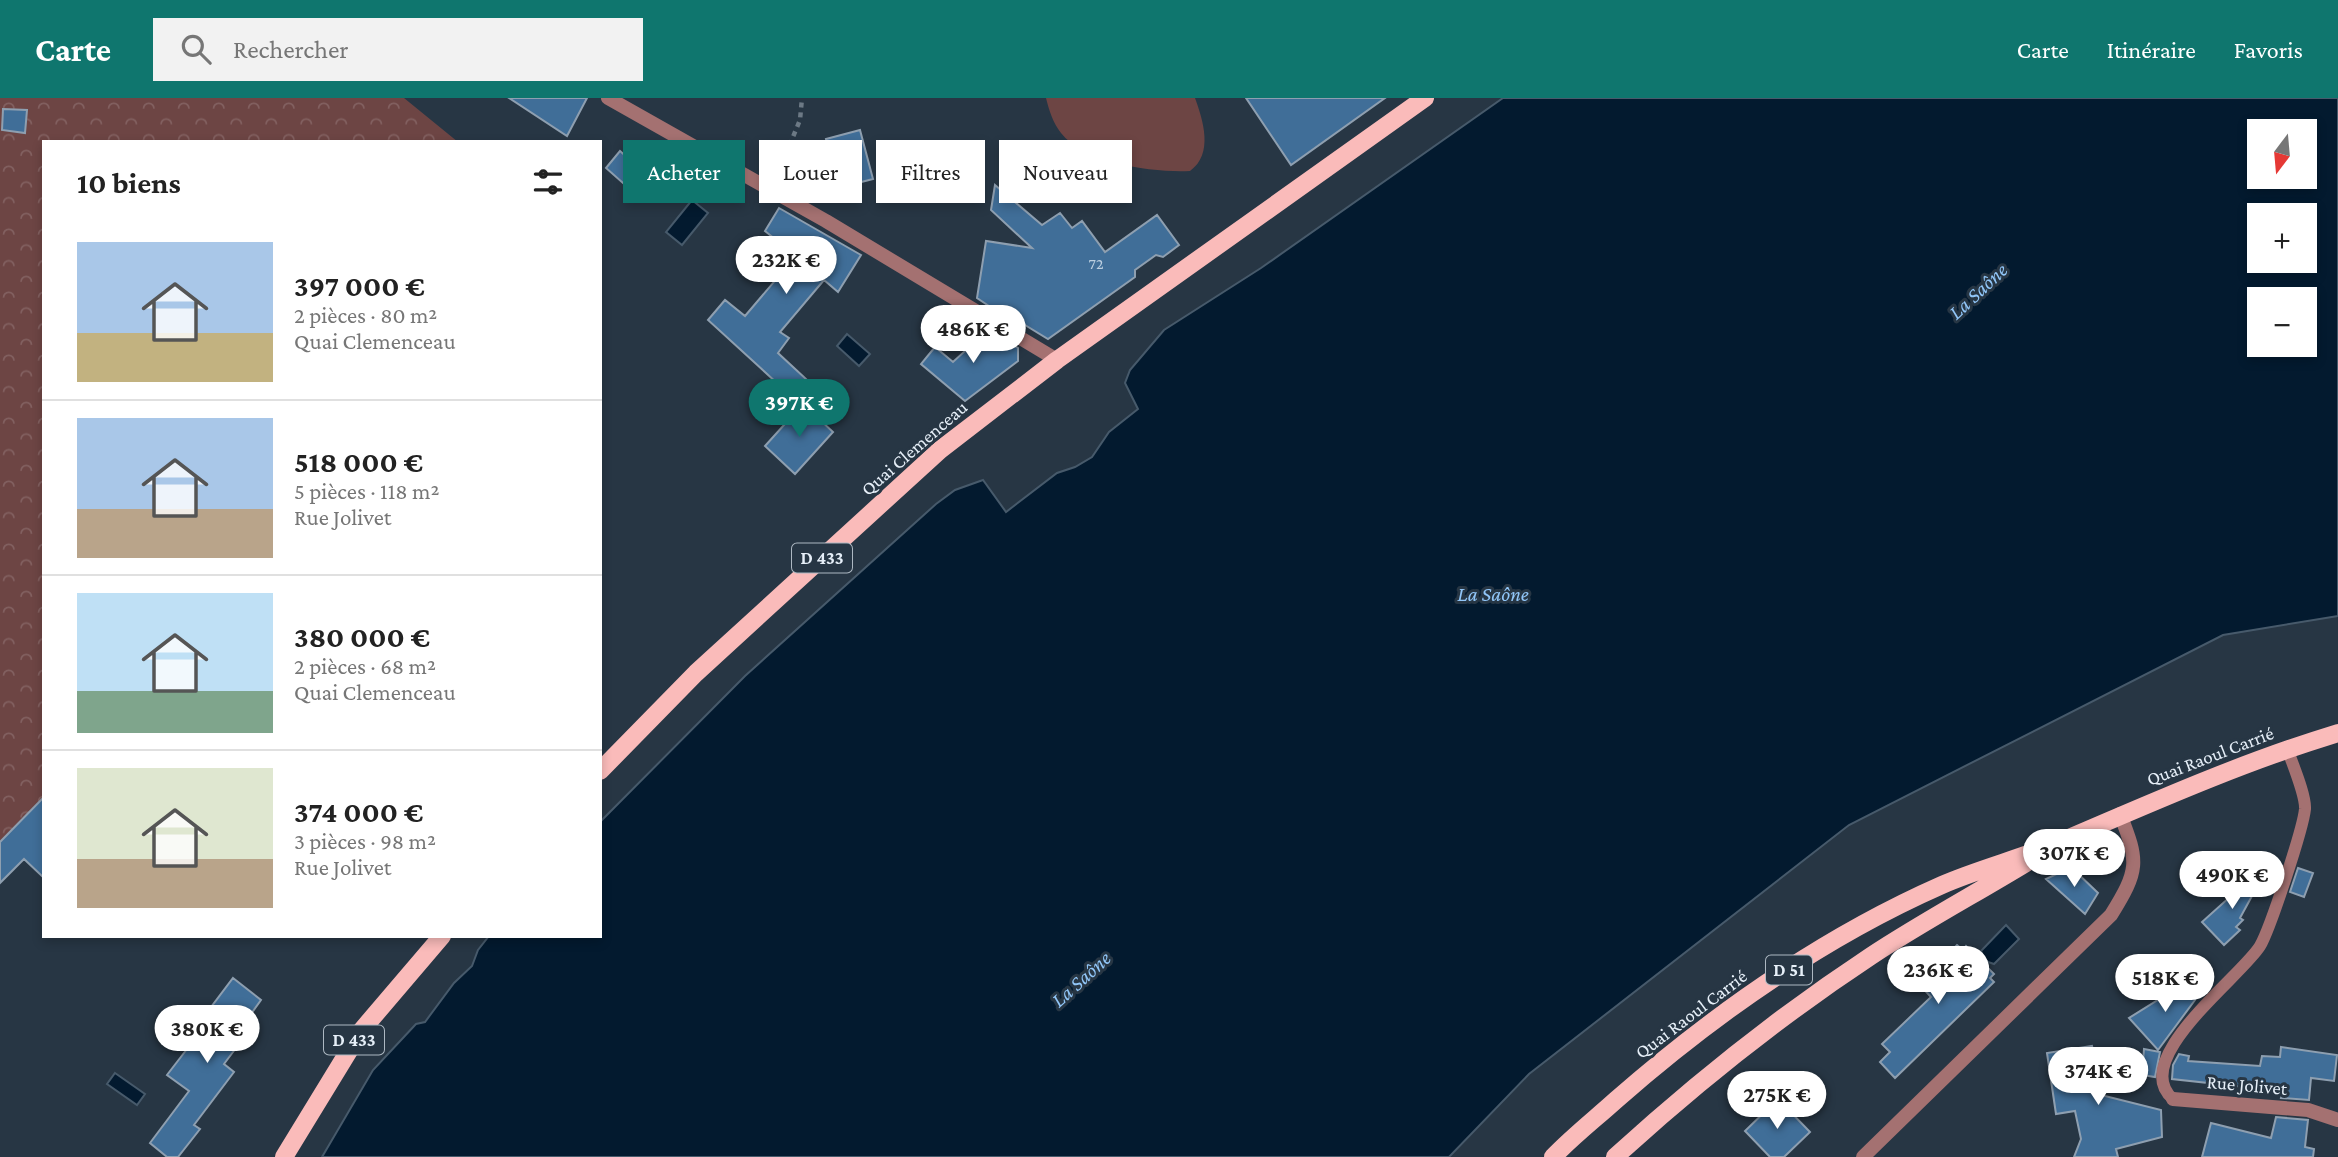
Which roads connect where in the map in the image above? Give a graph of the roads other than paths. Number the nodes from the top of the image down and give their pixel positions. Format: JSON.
{"nodes":[{"id":1,"x":608,"y":98,"type":"edge"},
{"id":2,"x":1425,"y":98,"type":"edge"},
{"id":3,"x":1057,"y":360,"type":"junction"},
{"id":4,"x":2338,"y":733,"type":"edge"},
{"id":5,"x":2287,"y":748,"type":"junction"},
{"id":6,"x":602,"y":769,"type":"edge"},
{"id":7,"x":2120,"y":814,"type":"junction"},
{"id":8,"x":2061,"y":841,"type":"junction"},
{"id":9,"x":440,"y":938,"type":"edge"},
{"id":10,"x":2173,"y":1099,"type":"joint"},
{"id":11,"x":2338,"y":1120,"type":"edge"},
{"id":12,"x":284,"y":1157,"type":"edge"},
{"id":13,"x":1553,"y":1157,"type":"edge"},
{"id":14,"x":1615,"y":1157,"type":"edge"},
{"id":15,"x":1863,"y":1157,"type":"edge"}],
"edges":[{"from":1,"to":3,"type":"street"},
{"from":2,"to":3,"type":"main road","name":"Quai Clemenceau","number":"D 433"},
{"from":3,"to":6,"type":"main road","name":"Quai Clemenceau","number":"D 433"},
{"from":4,"to":5,"type":"main road","name":"Quai Raoul Carrié","number":"D 51"},
{"from":5,"to":7,"type":"main road","name":"Quai Raoul Carrié","number":"D 51"},
{"from":5,"to":10,"type":"lane","name":"Rue Jolivet"},
{"from":7,"to":8,"type":"main road","name":"Quai Raoul Carrié","number":"D 51"},
{"from":7,"to":15,"type":"street"},
{"from":8,"to":13,"type":"main road","name":"Quai Raoul Carrié","number":"D 51"},
{"from":8,"to":14,"type":"main road","name":"Quai Raoul Carrié","number":"D 51"},
{"from":9,"to":12,"type":"main road","number":"D 433"},
{"from":10,"to":11,"type":"street","name":"Rue Jolivet"}]}
